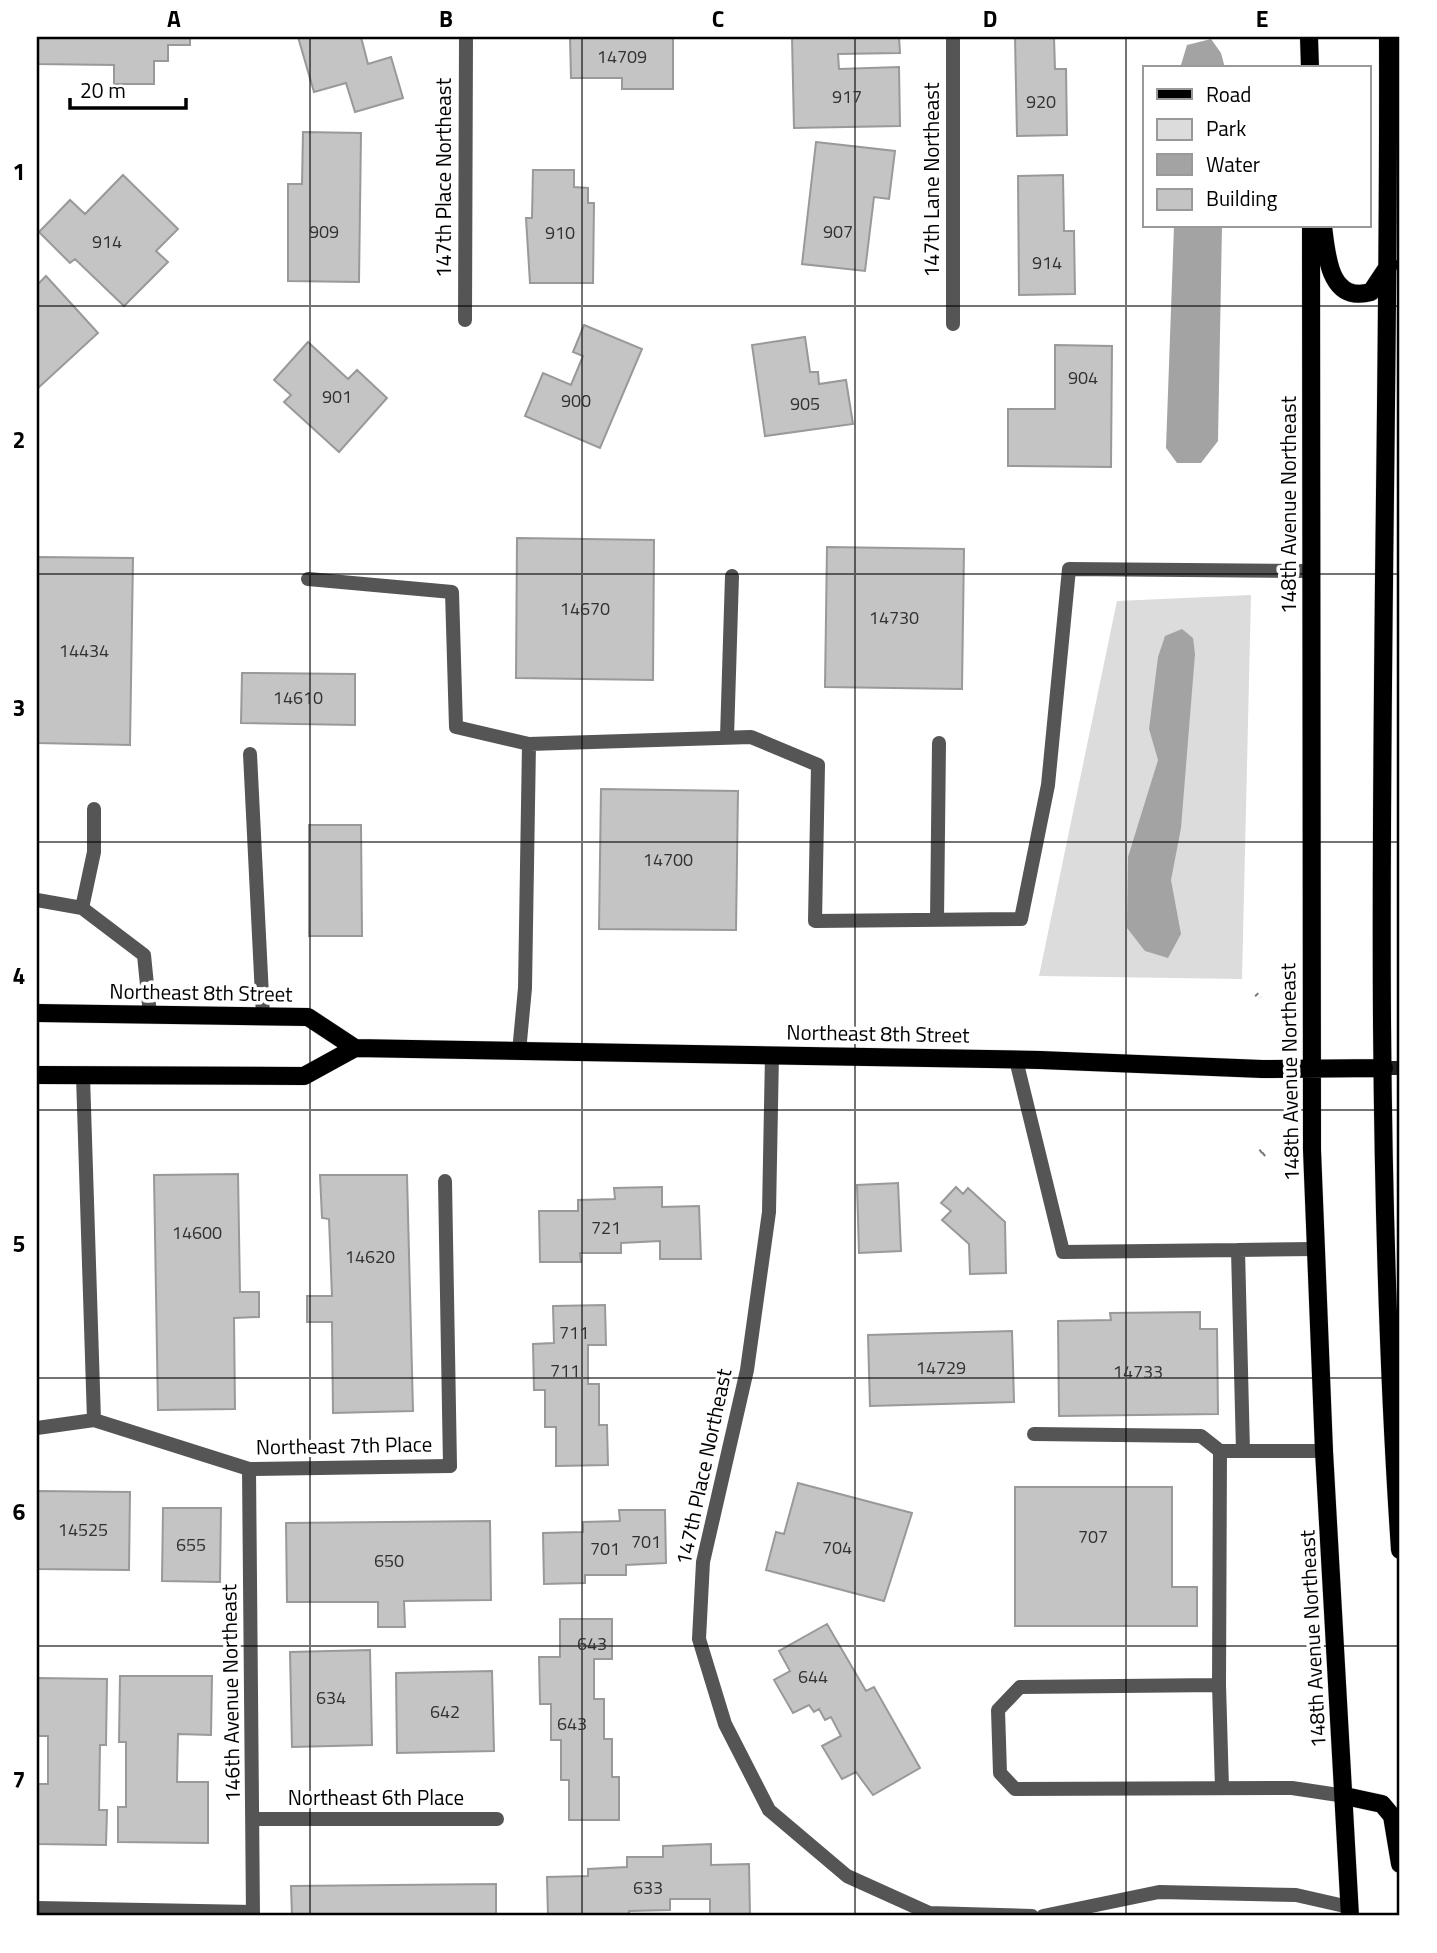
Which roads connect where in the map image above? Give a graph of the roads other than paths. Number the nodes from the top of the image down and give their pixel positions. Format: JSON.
{"nodes":[{"id":1,"x":466,"y":37,"type":"edge"},
{"id":2,"x":953,"y":37,"type":"edge"},
{"id":3,"x":1309,"y":37,"type":"edge"},
{"id":4,"x":1388,"y":37,"type":"edge"},
{"id":5,"x":1310,"y":66,"type":"edge"},
{"id":6,"x":1311,"y":228,"type":"edge"},
{"id":7,"x":1324,"y":228,"type":"edge"},
{"id":8,"x":1389,"y":265,"type":"junction"},
{"id":9,"x":465,"y":320,"type":"dead end"},
{"id":10,"x":953,"y":324,"type":"dead end"},
{"id":11,"x":1313,"y":571,"type":"junction"},
{"id":12,"x":732,"y":576,"type":"dead end"},
{"id":13,"x":308,"y":579,"type":"dead end"},
{"id":14,"x":727,"y":737,"type":"junction"},
{"id":15,"x":939,"y":743,"type":"dead end"},
{"id":16,"x":529,"y":744,"type":"junction"},
{"id":17,"x":250,"y":754,"type":"dead end"},
{"id":18,"x":94,"y":809,"type":"dead end"},
{"id":19,"x":37,"y":900,"type":"edge"},
{"id":20,"x":82,"y":908,"type":"junction"},
{"id":21,"x":937,"y":920,"type":"junction"},
{"id":22,"x":37,"y":1013,"type":"edge"},
{"id":23,"x":150,"y":1015,"type":"junction"},
{"id":24,"x":263,"y":1016,"type":"junction"},
{"id":25,"x":355,"y":1048,"type":"junction"},
{"id":26,"x":519,"y":1052,"type":"junction"},
{"id":27,"x":772,"y":1054,"type":"junction"},
{"id":28,"x":1016,"y":1060,"type":"junction"},
{"id":29,"x":1392,"y":1068,"type":"edge"},
{"id":30,"x":1311,"y":1069,"type":"junction"},
{"id":31,"x":37,"y":1074,"type":"edge"},
{"id":32,"x":83,"y":1076,"type":"junction"},
{"id":33,"x":445,"y":1181,"type":"dead end"},
{"id":34,"x":1394,"y":1232,"type":"edge"},
{"id":35,"x":1315,"y":1249,"type":"junction"},
{"id":36,"x":1238,"y":1250,"type":"junction"},
{"id":37,"x":1397,"y":1401,"type":"edge"},
{"id":38,"x":94,"y":1420,"type":"junction"},
{"id":39,"x":37,"y":1428,"type":"edge"},
{"id":40,"x":1034,"y":1434,"type":"dead end"},
{"id":41,"x":1220,"y":1451,"type":"junction"},
{"id":42,"x":1243,"y":1451,"type":"junction"},
{"id":43,"x":1324,"y":1451,"type":"junction"},
{"id":44,"x":249,"y":1469,"type":"junction"},
{"id":45,"x":1400,"y":1550,"type":"edge"},
{"id":46,"x":1219,"y":1685,"type":"junction"},
{"id":47,"x":1222,"y":1788,"type":"junction"},
{"id":48,"x":1345,"y":1796,"type":"junction"},
{"id":49,"x":254,"y":1819,"type":"junction"},
{"id":50,"x":497,"y":1819,"type":"dead end"},
{"id":51,"x":1400,"y":1864,"type":"edge"},
{"id":52,"x":37,"y":1909,"type":"edge"},
{"id":53,"x":1350,"y":1912,"type":"edge"},
{"id":54,"x":253,"y":1914,"type":"edge"},
{"id":55,"x":1027,"y":1916,"type":"edge"},
{"id":56,"x":1032,"y":1916,"type":"edge"},
{"id":57,"x":1043,"y":1916,"type":"edge"}],
"edges":[{"from":1,"to":9,"type":"street","name":"147th Place Northeast"},
{"from":2,"to":10,"type":"street","name":"147th Lane Northeast"},
{"from":3,"to":5,"type":"main road"},
{"from":4,"to":8,"type":"main road"},
{"from":6,"to":11,"type":"main road","name":"148th Avenue Northeast"},
{"from":7,"to":8,"type":"main road"},
{"from":8,"to":29,"type":"main road"},
{"from":11,"to":21,"type":"street"},
{"from":11,"to":30,"type":"main road","name":"148th Avenue Northeast"},
{"from":12,"to":14,"type":"street"},
{"from":13,"to":16,"type":"street"},
{"from":14,"to":16,"type":"street"},
{"from":14,"to":21,"type":"street"},
{"from":15,"to":21,"type":"street"},
{"from":16,"to":26,"type":"street"},
{"from":17,"to":24,"type":"street"},
{"from":18,"to":20,"type":"street"},
{"from":19,"to":20,"type":"street"},
{"from":20,"to":23,"type":"street"},
{"from":22,"to":23,"type":"main road","name":"Northeast 8th Street"},
{"from":23,"to":24,"type":"main road","name":"Northeast 8th Street"},
{"from":24,"to":25,"type":"main road","name":"Northeast 8th Street"},
{"from":25,"to":26,"type":"main road","name":"Northeast 8th Street"},
{"from":25,"to":32,"type":"main road"},
{"from":26,"to":27,"type":"main road","name":"Northeast 8th Street"},
{"from":27,"to":28,"type":"main road","name":"Northeast 8th Street"},
{"from":27,"to":55,"type":"street","name":"147th Place Northeast"},
{"from":28,"to":30,"type":"main road","name":"Northeast 8th Street"},
{"from":28,"to":36,"type":"street"},
{"from":29,"to":30,"type":"main road","name":"Northeast 8th Street"},
{"from":29,"to":34,"type":"main road"},
{"from":30,"to":35,"type":"main road","name":"148th Avenue Northeast"},
{"from":31,"to":32,"type":"main road"},
{"from":32,"to":38,"type":"street"},
{"from":33,"to":44,"type":"street","name":"Northeast 7th Place"},
{"from":34,"to":37,"type":"main road"},
{"from":35,"to":36,"type":"street"},
{"from":35,"to":43,"type":"main road","name":"148th Avenue Northeast"},
{"from":36,"to":42,"type":"street"},
{"from":37,"to":45,"type":"main road"},
{"from":38,"to":39,"type":"street","name":"Northeast 7th Place"},
{"from":38,"to":44,"type":"street","name":"Northeast 7th Place"},
{"from":40,"to":41,"type":"street"},
{"from":41,"to":42,"type":"street"},
{"from":41,"to":46,"type":"street"},
{"from":42,"to":43,"type":"street"},
{"from":43,"to":48,"type":"main road","name":"148th Avenue Northeast"},
{"from":44,"to":49,"type":"street","name":"146th Avenue Northeast"},
{"from":46,"to":47,"type":"street"},
{"from":46,"to":47,"type":"street"},
{"from":47,"to":48,"type":"street"},
{"from":48,"to":51,"type":"main road"},
{"from":48,"to":53,"type":"main road","name":"148th Avenue Northeast"},
{"from":49,"to":50,"type":"street","name":"Northeast 6th Place"},
{"from":49,"to":54,"type":"street","name":"146th Avenue Northeast"},
{"from":52,"to":54,"type":"street"},
{"from":53,"to":57,"type":"street"},
{"from":55,"to":56,"type":"street"}]}
